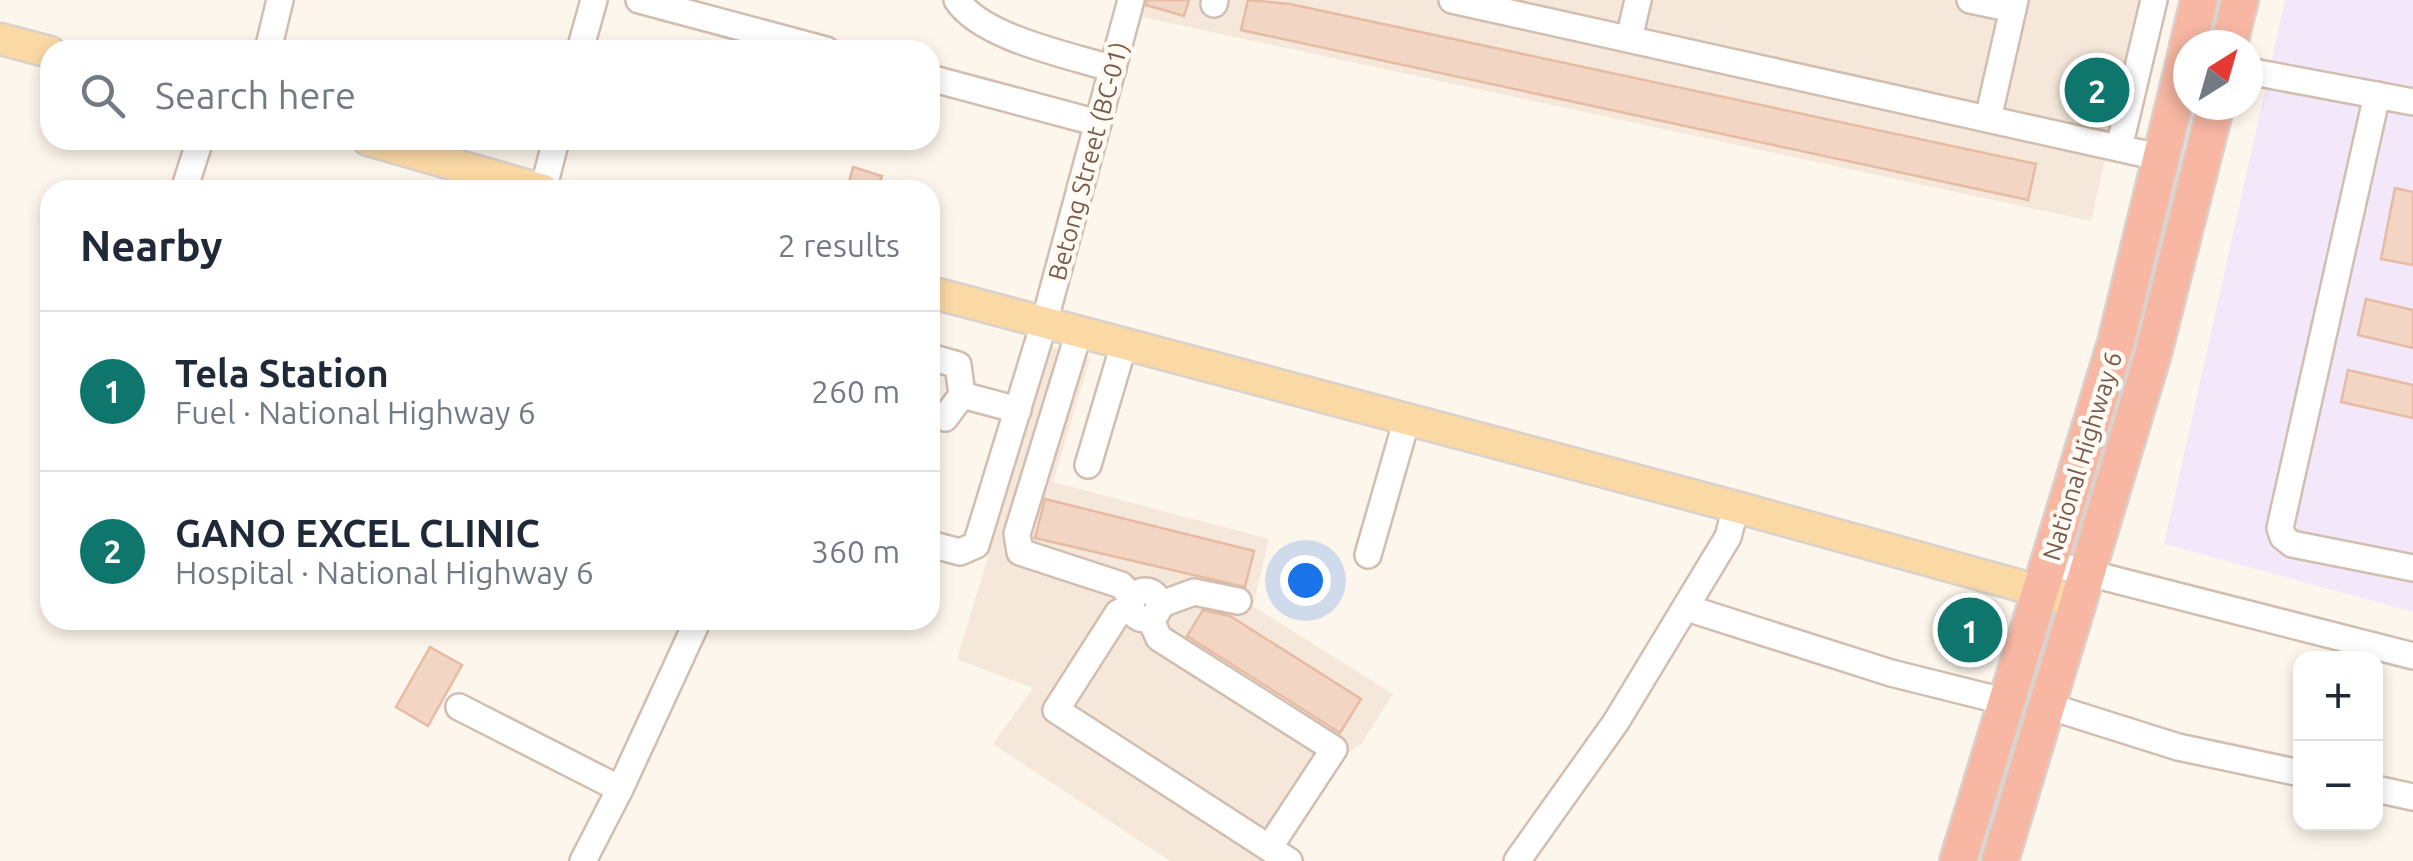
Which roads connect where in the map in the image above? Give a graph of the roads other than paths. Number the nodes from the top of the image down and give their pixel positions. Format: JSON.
{"nodes":[{"id":1,"x":280,"y":0,"type":"edge"},
{"id":2,"x":594,"y":0,"type":"edge"},
{"id":3,"x":638,"y":0,"type":"edge"},
{"id":4,"x":956,"y":0,"type":"edge"},
{"id":5,"x":1132,"y":0,"type":"edge"},
{"id":6,"x":1452,"y":0,"type":"edge"},
{"id":7,"x":1638,"y":0,"type":"edge"},
{"id":8,"x":1970,"y":0,"type":"edge"},
{"id":9,"x":2154,"y":0,"type":"edge"},
{"id":10,"x":2199,"y":0,"type":"edge"},
{"id":11,"x":2240,"y":0,"type":"edge"},
{"id":12,"x":2014,"y":4,"type":"edge"},
{"id":13,"x":2192,"y":30,"type":"edge"},
{"id":14,"x":2233,"y":30,"type":"edge"},
{"id":15,"x":0,"y":39,"type":"edge"},
{"id":16,"x":1629,"y":39,"type":"junction"},
{"id":17,"x":270,"y":40,"type":"edge"},
{"id":18,"x":583,"y":40,"type":"edge"},
{"id":19,"x":788,"y":40,"type":"edge"},
{"id":20,"x":40,"y":49,"type":"edge"},
{"id":21,"x":1113,"y":69,"type":"junction"},
{"id":22,"x":2263,"y":74,"type":"edge"},
{"id":23,"x":940,"y":81,"type":"edge"},
{"id":24,"x":2378,"y":95,"type":"junction"},
{"id":25,"x":2413,"y":102,"type":"edge"},
{"id":26,"x":2173,"y":114,"type":"edge"},
{"id":27,"x":1988,"y":119,"type":"junction"},
{"id":28,"x":2212,"y":120,"type":"edge"},
{"id":29,"x":1098,"y":123,"type":"junction"},
{"id":30,"x":2119,"y":148,"type":"junction"},
{"id":31,"x":197,"y":150,"type":"edge"},
{"id":32,"x":396,"y":150,"type":"edge"},
{"id":33,"x":553,"y":150,"type":"edge"},
{"id":34,"x":2163,"y":158,"type":"junction"},
{"id":35,"x":187,"y":180,"type":"edge"},
{"id":36,"x":481,"y":180,"type":"edge"},
{"id":37,"x":546,"y":180,"type":"edge"},
{"id":38,"x":940,"y":295,"type":"edge"},
{"id":39,"x":1044,"y":323,"type":"junction"},
{"id":40,"x":1079,"y":332,"type":"junction"},
{"id":41,"x":1124,"y":344,"type":"junction"},
{"id":42,"x":940,"y":360,"type":"edge"},
{"id":43,"x":962,"y":396,"type":"junction"},
{"id":44,"x":1018,"y":410,"type":"junction"},
{"id":45,"x":940,"y":417,"type":"edge"},
{"id":46,"x":1408,"y":420,"type":"junction"},
{"id":47,"x":1088,"y":464,"type":"dead end"},
{"id":48,"x":1736,"y":506,"type":"junction"},
{"id":49,"x":940,"y":547,"type":"edge"},
{"id":50,"x":1368,"y":555,"type":"dead end"},
{"id":51,"x":2413,"y":568,"type":"edge"},
{"id":52,"x":2045,"y":577,"type":"junction"},
{"id":53,"x":2084,"y":588,"type":"junction"},
{"id":54,"x":1238,"y":601,"type":"dead end"},
{"id":55,"x":1143,"y":607,"type":"junction"},
{"id":56,"x":1687,"y":608,"type":"junction"},
{"id":57,"x":693,"y":630,"type":"edge"},
{"id":58,"x":2413,"y":656,"type":"edge"},
{"id":59,"x":2007,"y":702,"type":"junction"},
{"id":60,"x":2048,"y":706,"type":"junction"},
{"id":61,"x":459,"y":707,"type":"dead end"},
{"id":62,"x":2293,"y":771,"type":"edge"},
{"id":63,"x":620,"y":789,"type":"junction"},
{"id":64,"x":2383,"y":791,"type":"edge"},
{"id":65,"x":2413,"y":797,"type":"edge"},
{"id":66,"x":1279,"y":854,"type":"edge"},
{"id":67,"x":583,"y":861,"type":"edge"},
{"id":68,"x":1516,"y":861,"type":"edge"},
{"id":69,"x":1958,"y":861,"type":"edge"},
{"id":70,"x":2000,"y":861,"type":"edge"}],
"edges":[{"from":1,"to":17,"type":"street"},
{"from":2,"to":18,"type":"street"},
{"from":3,"to":19,"type":"street"},
{"from":4,"to":21,"type":"street"},
{"from":5,"to":21,"type":"street","name":"Betong Street (BC-01)"},
{"from":6,"to":16,"type":"street"},
{"from":7,"to":16,"type":"street"},
{"from":8,"to":12,"type":"street"},
{"from":9,"to":30,"type":"street"},
{"from":10,"to":13,"type":"highway","name":"National Highway 6"},
{"from":11,"to":14,"type":"highway"},
{"from":12,"to":27,"type":"street"},
{"from":15,"to":20,"type":"main road"},
{"from":16,"to":27,"type":"street"},
{"from":21,"to":29,"type":"street","name":"Betong Street (BC-01)"},
{"from":22,"to":24,"type":"street"},
{"from":23,"to":29,"type":"street"},
{"from":24,"to":25,"type":"street"},
{"from":24,"to":51,"type":"street"},
{"from":26,"to":34,"type":"highway","name":"National Highway 6"},
{"from":27,"to":30,"type":"street"},
{"from":28,"to":53,"type":"highway","name":"National Highway 6"},
{"from":29,"to":39,"type":"street","name":"Betong Street (BC-01)"},
{"from":30,"to":34,"type":"street"},
{"from":31,"to":35,"type":"street"},
{"from":32,"to":36,"type":"main road"},
{"from":33,"to":37,"type":"street"},
{"from":34,"to":52,"type":"highway","name":"National Highway 6"},
{"from":38,"to":39,"type":"main road"},
{"from":39,"to":40,"type":"main road"},
{"from":39,"to":44,"type":"street","name":"Betong Street (BC-01)"},
{"from":40,"to":41,"type":"main road"},
{"from":40,"to":55,"type":"street"},
{"from":41,"to":46,"type":"main road"},
{"from":41,"to":47,"type":"street"},
{"from":42,"to":43,"type":"street"},
{"from":43,"to":44,"type":"street"},
{"from":43,"to":45,"type":"street"},
{"from":44,"to":49,"type":"street","name":"Betong Street (BC-01)"},
{"from":46,"to":48,"type":"main road"},
{"from":46,"to":50,"type":"street"},
{"from":48,"to":52,"type":"main road"},
{"from":48,"to":56,"type":"street"},
{"from":52,"to":53,"type":"main road"},
{"from":52,"to":59,"type":"highway","name":"National Highway 6"},
{"from":53,"to":58,"type":"street"},
{"from":53,"to":60,"type":"highway","name":"National Highway 6"},
{"from":54,"to":55,"type":"street"},
{"from":55,"to":66,"type":"street"},
{"from":55,"to":66,"type":"street"},
{"from":56,"to":59,"type":"street"},
{"from":56,"to":68,"type":"street"},
{"from":57,"to":63,"type":"street"},
{"from":59,"to":69,"type":"highway","name":"National Highway 6"},
{"from":60,"to":62,"type":"street"},
{"from":60,"to":70,"type":"highway","name":"National Highway 6"},
{"from":61,"to":63,"type":"street"},
{"from":63,"to":67,"type":"street"},
{"from":64,"to":65,"type":"street"}]}
